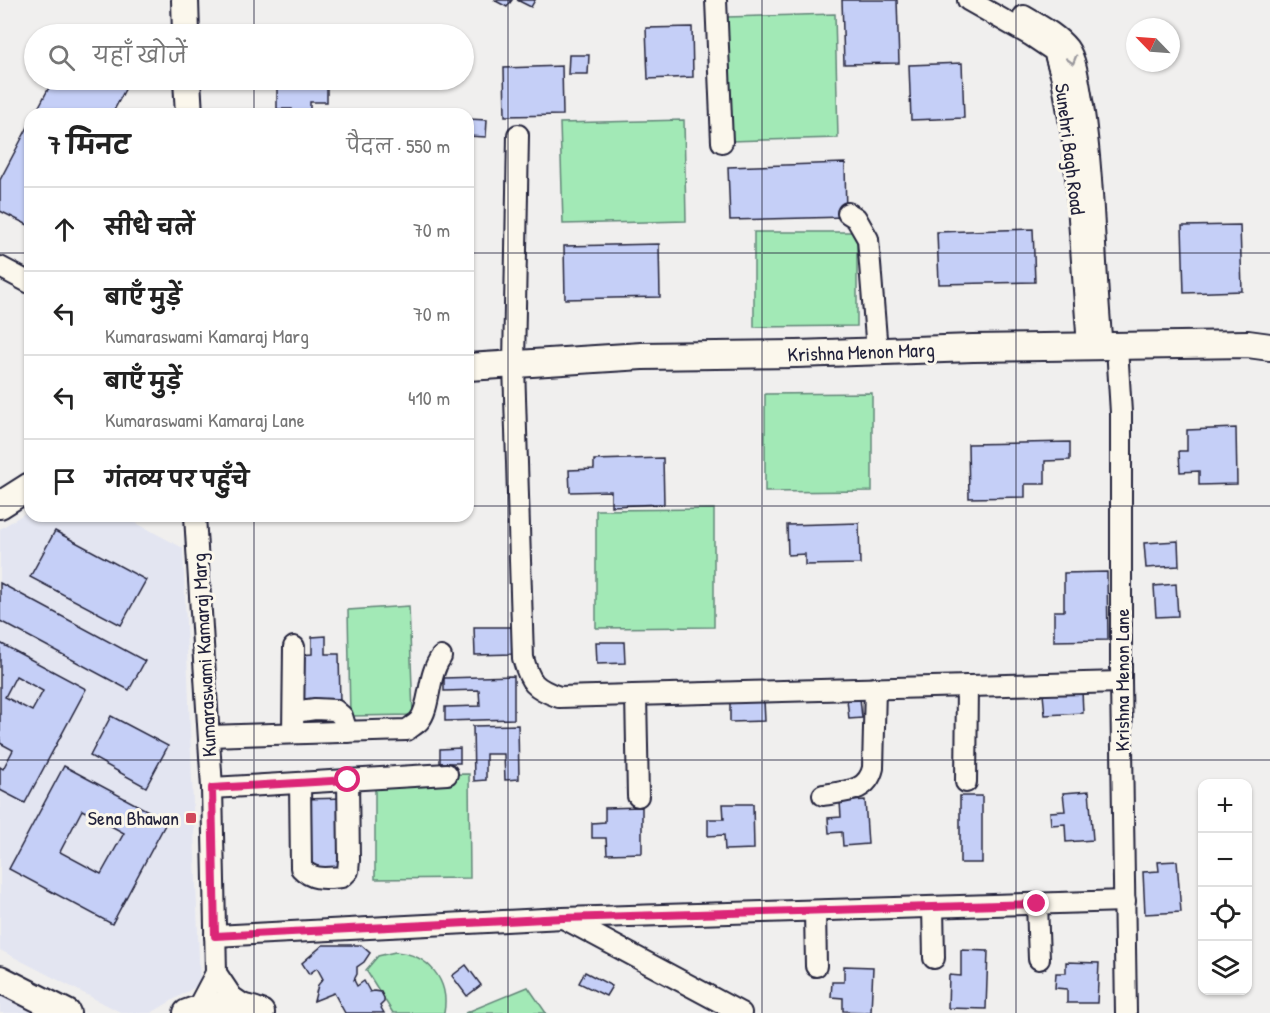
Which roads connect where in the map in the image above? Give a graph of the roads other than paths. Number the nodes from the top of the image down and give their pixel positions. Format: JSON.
{"nodes":[{"id":1,"x":185,"y":0,"type":"edge"},
{"id":2,"x":716,"y":0,"type":"edge"},
{"id":3,"x":968,"y":0,"type":"edge"},
{"id":4,"x":996,"y":0,"type":"edge"},
{"id":5,"x":186,"y":24,"type":"edge"},
{"id":6,"x":188,"y":90,"type":"edge"},
{"id":7,"x":189,"y":108,"type":"edge"},
{"id":8,"x":518,"y":135,"type":"dead end"},
{"id":9,"x":722,"y":142,"type":"dead end"},
{"id":10,"x":848,"y":213,"type":"dead end"},
{"id":11,"x":0,"y":267,"type":"edge"},
{"id":12,"x":0,"y":280,"type":"edge"},
{"id":13,"x":24,"y":280,"type":"edge"},
{"id":14,"x":24,"y":293,"type":"edge"},
{"id":15,"x":1265,"y":344,"type":"edge"},
{"id":16,"x":1103,"y":347,"type":"junction"},
{"id":17,"x":877,"y":351,"type":"junction"},
{"id":18,"x":514,"y":365,"type":"junction"},
{"id":19,"x":474,"y":367,"type":"edge"},
{"id":20,"x":24,"y":490,"type":"edge"},
{"id":21,"x":24,"y":498,"type":"edge"},
{"id":22,"x":0,"y":504,"type":"edge"},
{"id":23,"x":0,"y":513,"type":"edge"},
{"id":24,"x":196,"y":522,"type":"edge"},
{"id":25,"x":294,"y":647,"type":"dead end"},
{"id":26,"x":441,"y":657,"type":"dead end"},
{"id":27,"x":1121,"y":682,"type":"junction"},
{"id":28,"x":967,"y":686,"type":"junction"},
{"id":29,"x":875,"y":688,"type":"junction"},
{"id":30,"x":636,"y":695,"type":"junction"},
{"id":31,"x":294,"y":712,"type":"junction"},
{"id":32,"x":347,"y":732,"type":"junction"},
{"id":33,"x":293,"y":733,"type":"junction"},
{"id":34,"x":208,"y":736,"type":"junction"},
{"id":35,"x":447,"y":774,"type":"dead end"},
{"id":36,"x":348,"y":780,"type":"junction"},
{"id":37,"x":966,"y":782,"type":"dead end"},
{"id":38,"x":300,"y":783,"type":"junction"},
{"id":39,"x":212,"y":788,"type":"junction"},
{"id":40,"x":823,"y":795,"type":"dead end"},
{"id":41,"x":638,"y":796,"type":"dead end"},
{"id":42,"x":1125,"y":901,"type":"junction"},
{"id":43,"x":1037,"y":904,"type":"junction"},
{"id":44,"x":933,"y":907,"type":"junction"},
{"id":45,"x":815,"y":910,"type":"junction"},
{"id":46,"x":563,"y":918,"type":"junction"},
{"id":47,"x":215,"y":936,"type":"junction"},
{"id":48,"x":934,"y":958,"type":"dead end"},
{"id":49,"x":1039,"y":959,"type":"dead end"},
{"id":50,"x":816,"y":966,"type":"dead end"},
{"id":51,"x":216,"y":973,"type":"junction"},
{"id":52,"x":0,"y":979,"type":"edge"},
{"id":53,"x":255,"y":1010,"type":"edge"},
{"id":54,"x":192,"y":1011,"type":"edge"},
{"id":55,"x":67,"y":1013,"type":"edge"},
{"id":56,"x":741,"y":1013,"type":"edge"},
{"id":57,"x":1126,"y":1013,"type":"edge"}],
"edges":[{"from":1,"to":5,"type":"main road"},
{"from":2,"to":9,"type":"street"},
{"from":3,"to":16,"type":"street","name":"Sunehri Bagh Road"},
{"from":4,"to":16,"type":"street","one_way":true},
{"from":6,"to":7,"type":"main road"},
{"from":8,"to":18,"type":"street"},
{"from":10,"to":17,"type":"street"},
{"from":11,"to":13,"type":"street"},
{"from":12,"to":14,"type":"street"},
{"from":15,"to":16,"type":"main road","name":"Krishna Menon Marg"},
{"from":16,"to":17,"type":"main road","name":"Krishna Menon Marg"},
{"from":16,"to":27,"type":"street","name":"Krishna Menon Lane"},
{"from":17,"to":18,"type":"main road","name":"Krishna Menon Marg"},
{"from":18,"to":19,"type":"main road","name":"Krishna Menon Marg"},
{"from":18,"to":30,"type":"street"},
{"from":20,"to":22,"type":"main road"},
{"from":21,"to":23,"type":"main road"},
{"from":24,"to":34,"type":"street","name":"Kumaraswami Kamaraj Marg"},
{"from":25,"to":31,"type":"street"},
{"from":26,"to":32,"type":"street"},
{"from":27,"to":28,"type":"street"},
{"from":27,"to":42,"type":"street","name":"Krishna Menon Lane"},
{"from":28,"to":29,"type":"street"},
{"from":28,"to":37,"type":"street"},
{"from":29,"to":30,"type":"street"},
{"from":29,"to":40,"type":"street"},
{"from":30,"to":41,"type":"street"},
{"from":31,"to":32,"type":"street"},
{"from":31,"to":33,"type":"street"},
{"from":32,"to":33,"type":"street"},
{"from":33,"to":34,"type":"street"},
{"from":34,"to":39,"type":"street","name":"Kumaraswami Kamaraj Marg"},
{"from":35,"to":36,"type":"street"},
{"from":36,"to":38,"type":"street"},
{"from":36,"to":38,"type":"street"},
{"from":38,"to":39,"type":"street"},
{"from":39,"to":47,"type":"street","name":"Kumaraswami Kamaraj Marg"},
{"from":42,"to":43,"type":"street"},
{"from":42,"to":57,"type":"street","name":"Krishna Menon Lane"},
{"from":43,"to":44,"type":"street"},
{"from":43,"to":49,"type":"street"},
{"from":44,"to":45,"type":"street"},
{"from":44,"to":48,"type":"street"},
{"from":45,"to":46,"type":"street"},
{"from":45,"to":50,"type":"street"},
{"from":46,"to":47,"type":"street"},
{"from":46,"to":56,"type":"street"},
{"from":47,"to":51,"type":"street","name":"Kumaraswami Kamaraj Marg"},
{"from":51,"to":53,"type":"street"},
{"from":51,"to":54,"type":"street","name":"Kumaraswami Kamaraj Marg"},
{"from":52,"to":55,"type":"main road"},
{"from":53,"to":54,"type":"main road"}]}
